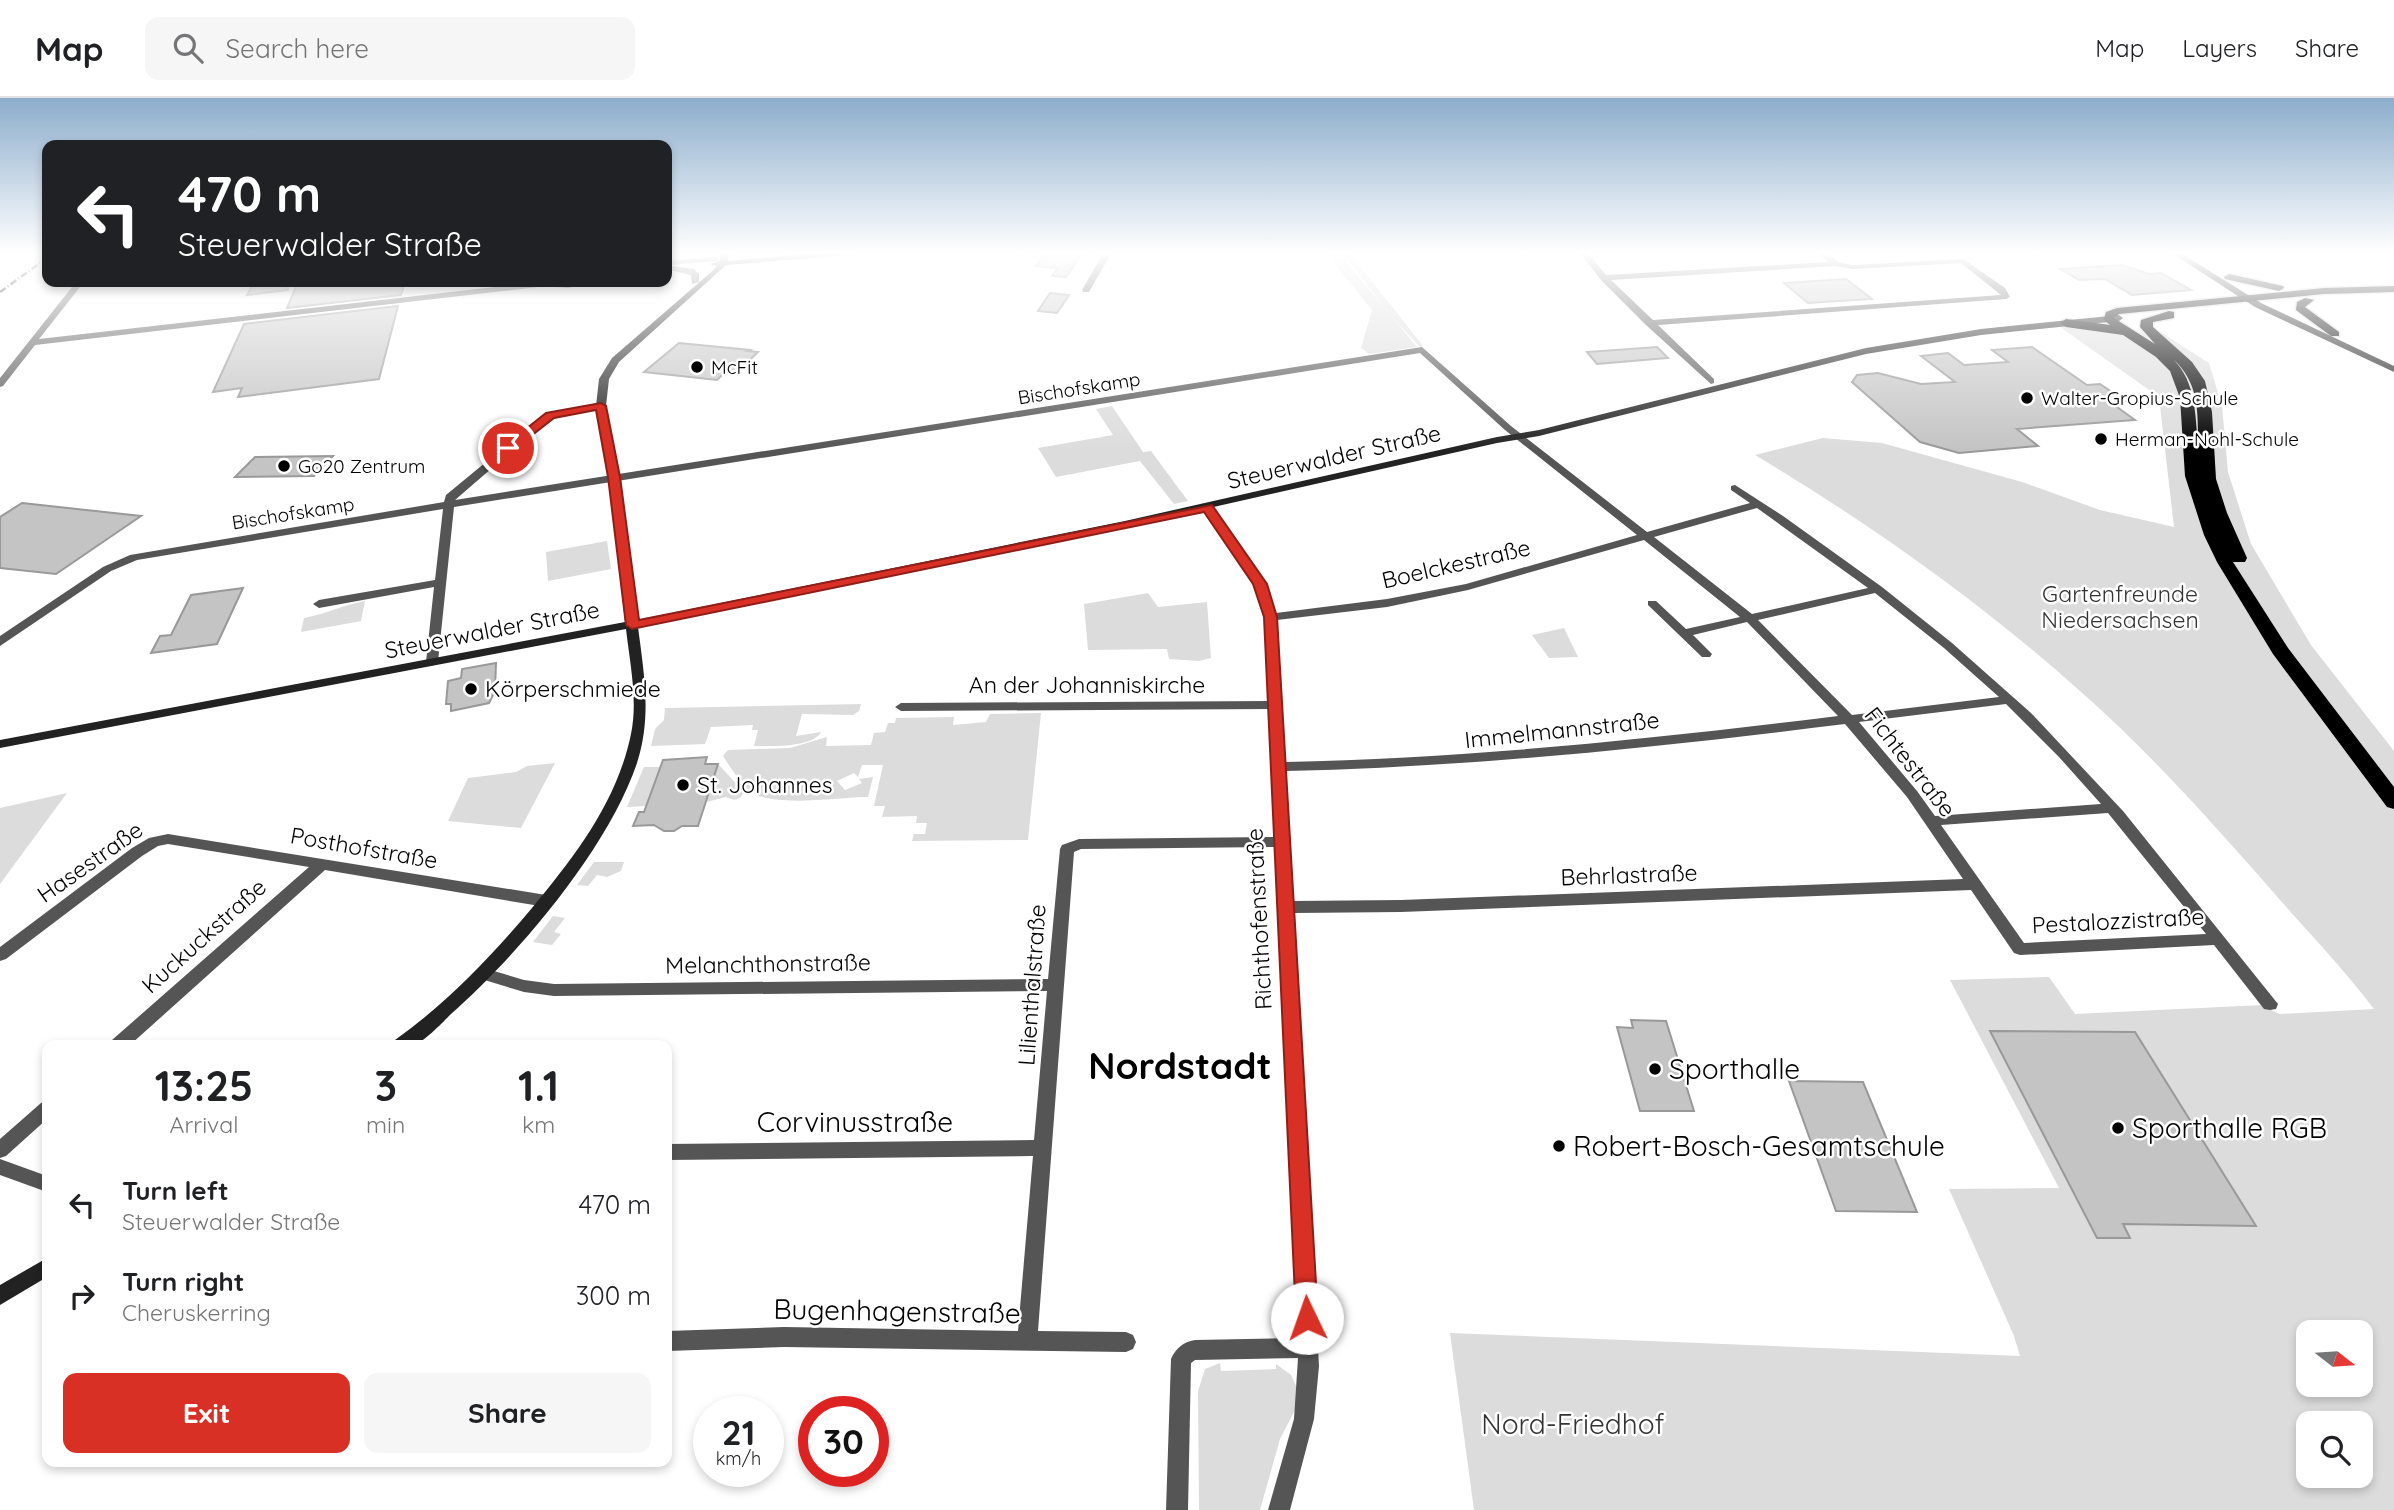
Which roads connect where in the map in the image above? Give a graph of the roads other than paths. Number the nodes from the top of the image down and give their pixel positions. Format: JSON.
{"nodes":[{"id":1,"x":52,"y":318,"type":"edge"},
{"id":2,"x":245,"y":318,"type":"edge"},
{"id":3,"x":652,"y":318,"type":"edge"},
{"id":4,"x":664,"y":318,"type":"edge"},
{"id":5,"x":1644,"y":318,"type":"edge"},
{"id":6,"x":1719,"y":318,"type":"edge"},
{"id":7,"x":2056,"y":318,"type":"edge"},
{"id":8,"x":2101,"y":318,"type":"edge"},
{"id":9,"x":2116,"y":318,"type":"edge"},
{"id":10,"x":2117,"y":318,"type":"edge"},
{"id":11,"x":2152,"y":318,"type":"edge"},
{"id":12,"x":2293,"y":318,"type":"edge"},
{"id":13,"x":2303,"y":318,"type":"edge"},
{"id":14,"x":2312,"y":318,"type":"edge"},
{"id":15,"x":1649,"y":323,"type":"junction"},
{"id":16,"x":2066,"y":323,"type":"junction"},
{"id":17,"x":2131,"y":333,"type":"junction"},
{"id":18,"x":2335,"y":334,"type":"junction"},
{"id":19,"x":2157,"y":340,"type":"junction"},
{"id":20,"x":32,"y":343,"type":"junction"},
{"id":21,"x":615,"y":360,"type":"junction"},
{"id":22,"x":2394,"y":362,"type":"edge"},
{"id":23,"x":2394,"y":369,"type":"edge"},
{"id":24,"x":1711,"y":381,"type":"junction"},
{"id":25,"x":0,"y":384,"type":"edge"},
{"id":26,"x":1721,"y":386,"type":"junction"},
{"id":27,"x":601,"y":406,"type":"junction"},
{"id":28,"x":1521,"y":435,"type":"junction"},
{"id":29,"x":614,"y":479,"type":"junction"},
{"id":30,"x":1735,"y":488,"type":"dead end"},
{"id":31,"x":1758,"y":504,"type":"junction"},
{"id":32,"x":449,"y":505,"type":"junction"},
{"id":33,"x":1207,"y":508,"type":"junction"},
{"id":34,"x":1648,"y":537,"type":"junction"},
{"id":35,"x":440,"y":583,"type":"junction"},
{"id":36,"x":1878,"y":590,"type":"junction"},
{"id":37,"x":1652,"y":603,"type":"dead end"},
{"id":38,"x":319,"y":604,"type":"dead end"},
{"id":39,"x":1271,"y":617,"type":"junction"},
{"id":40,"x":1748,"y":617,"type":"junction"},
{"id":41,"x":0,"y":625,"type":"edge"},
{"id":42,"x":632,"y":625,"type":"junction"},
{"id":43,"x":20,"y":628,"type":"junction"},
{"id":44,"x":1684,"y":633,"type":"junction"},
{"id":45,"x":0,"y":642,"type":"edge"},
{"id":46,"x":1706,"y":654,"type":"dead end"},
{"id":47,"x":432,"y":662,"type":"junction"},
{"id":48,"x":2008,"y":699,"type":"junction"},
{"id":49,"x":1274,"y":705,"type":"junction"},
{"id":50,"x":901,"y":707,"type":"dead end"},
{"id":51,"x":1849,"y":719,"type":"junction"},
{"id":52,"x":0,"y":744,"type":"edge"},
{"id":53,"x":1278,"y":767,"type":"junction"},
{"id":54,"x":2394,"y":781,"type":"edge"},
{"id":55,"x":2394,"y":802,"type":"edge"},
{"id":56,"x":2110,"y":808,"type":"junction"},
{"id":57,"x":1931,"y":821,"type":"junction"},
{"id":58,"x":175,"y":839,"type":"joint"},
{"id":59,"x":1282,"y":842,"type":"junction"},
{"id":60,"x":322,"y":864,"type":"junction"},
{"id":61,"x":1975,"y":884,"type":"junction"},
{"id":62,"x":546,"y":901,"type":"junction"},
{"id":63,"x":1285,"y":906,"type":"junction"},
{"id":64,"x":2218,"y":939,"type":"junction"},
{"id":65,"x":2020,"y":949,"type":"joint"},
{"id":66,"x":0,"y":955,"type":"edge"},
{"id":67,"x":484,"y":974,"type":"junction"},
{"id":68,"x":1055,"y":985,"type":"junction"},
{"id":69,"x":2270,"y":1004,"type":"dead end"},
{"id":70,"x":124,"y":1040,"type":"edge"},
{"id":71,"x":408,"y":1040,"type":"edge"},
{"id":72,"x":42,"y":1112,"type":"edge"},
{"id":73,"x":1043,"y":1149,"type":"junction"},
{"id":74,"x":0,"y":1150,"type":"edge"},
{"id":75,"x":672,"y":1152,"type":"edge"},
{"id":76,"x":0,"y":1167,"type":"edge"},
{"id":77,"x":42,"y":1182,"type":"edge"},
{"id":78,"x":42,"y":1269,"type":"edge"},
{"id":79,"x":0,"y":1296,"type":"edge"},
{"id":80,"x":1027,"y":1340,"type":"junction"},
{"id":81,"x":672,"y":1341,"type":"edge"},
{"id":82,"x":1126,"y":1342,"type":"dead end"},
{"id":83,"x":1309,"y":1348,"type":"junction"},
{"id":84,"x":1177,"y":1510,"type":"edge"},
{"id":85,"x":1279,"y":1510,"type":"edge"}],
"edges":[{"from":1,"to":20,"type":"street"},
{"from":2,"to":20,"type":"street"},
{"from":3,"to":21,"type":"street"},
{"from":4,"to":21,"type":"street"},
{"from":5,"to":15,"type":"street"},
{"from":6,"to":15,"type":"street"},
{"from":7,"to":24,"type":"street","name":"Steuerwalder Straße"},
{"from":8,"to":16,"type":"street","name":"Steuerwalder Straße"},
{"from":9,"to":17,"type":"highway"},
{"from":10,"to":19,"type":"highway"},
{"from":11,"to":19,"type":"highway"},
{"from":12,"to":23,"type":"street"},
{"from":13,"to":18,"type":"street"},
{"from":14,"to":18,"type":"main road"},
{"from":15,"to":24,"type":"street"},
{"from":16,"to":17,"type":"highway"},
{"from":16,"to":26,"type":"street","name":"Steuerwalder Straße"},
{"from":17,"to":55,"type":"highway"},
{"from":18,"to":22,"type":"street"},
{"from":19,"to":54,"type":"highway"},
{"from":20,"to":25,"type":"street"},
{"from":21,"to":27,"type":"street"},
{"from":24,"to":26,"type":"street"},
{"from":24,"to":28,"type":"street","name":"Steuerwalder Straße"},
{"from":26,"to":28,"type":"street","name":"Steuerwalder Straße"},
{"from":27,"to":29,"type":"street"},
{"from":27,"to":32,"type":"street"},
{"from":28,"to":29,"type":"street","name":"Bischofskamp"},
{"from":28,"to":33,"type":"street","name":"Steuerwalder Straße"},
{"from":28,"to":34,"type":"street","name":"Fichtestraße"},
{"from":29,"to":32,"type":"street","name":"Bischofskamp"},
{"from":29,"to":42,"type":"street"},
{"from":30,"to":31,"type":"street","name":"Pestalozzistraße"},
{"from":31,"to":34,"type":"street","name":"Boelckestraße"},
{"from":31,"to":36,"type":"street","name":"Pestalozzistraße"},
{"from":32,"to":35,"type":"street"},
{"from":32,"to":43,"type":"street","name":"Bischofskamp"},
{"from":33,"to":39,"type":"street","name":"Richthofenstraße"},
{"from":33,"to":42,"type":"street","name":"Steuerwalder Straße"},
{"from":34,"to":39,"type":"street","name":"Boelckestraße"},
{"from":34,"to":40,"type":"street","name":"Fichtestraße"},
{"from":35,"to":38,"type":"street"},
{"from":35,"to":47,"type":"street"},
{"from":36,"to":40,"type":"street"},
{"from":36,"to":48,"type":"street","name":"Pestalozzistraße"},
{"from":37,"to":44,"type":"street"},
{"from":39,"to":49,"type":"street","name":"Richthofenstraße"},
{"from":40,"to":44,"type":"street"},
{"from":40,"to":51,"type":"street","name":"Fichtestraße"},
{"from":41,"to":43,"type":"street"},
{"from":42,"to":47,"type":"street","name":"Steuerwalder Straße"},
{"from":42,"to":62,"type":"street"},
{"from":43,"to":45,"type":"street","name":"Bischofskamp"},
{"from":44,"to":46,"type":"street"},
{"from":47,"to":52,"type":"street","name":"Steuerwalder Straße"},
{"from":48,"to":51,"type":"street","name":"Immelmannstraße"},
{"from":48,"to":56,"type":"street","name":"Pestalozzistraße"},
{"from":49,"to":50,"type":"street","name":"An der Johanniskirche"},
{"from":49,"to":53,"type":"street","name":"Richthofenstraße"},
{"from":51,"to":53,"type":"street","name":"Immelmannstraße"},
{"from":51,"to":57,"type":"street","name":"Fichtestraße"},
{"from":53,"to":59,"type":"street","name":"Richthofenstraße"},
{"from":56,"to":57,"type":"street"},
{"from":56,"to":64,"type":"street","name":"Pestalozzistraße"},
{"from":57,"to":61,"type":"street","name":"Fichtestraße"},
{"from":58,"to":60,"type":"street","name":"Posthofstraße"},
{"from":58,"to":66,"type":"street","name":"Hasestraße"},
{"from":59,"to":63,"type":"street","name":"Richthofenstraße"},
{"from":59,"to":68,"type":"street","name":"Lilienthalstraße"},
{"from":60,"to":62,"type":"street","name":"Posthofstraße"},
{"from":60,"to":70,"type":"street","name":"Kuckuckstraße"},
{"from":61,"to":63,"type":"street","name":"Behrlastraße"},
{"from":61,"to":65,"type":"street","name":"Fichtestraße"},
{"from":62,"to":67,"type":"street"},
{"from":63,"to":83,"type":"street","name":"Richthofenstraße"},
{"from":64,"to":65,"type":"street","name":"Pestalozzistraße"},
{"from":64,"to":69,"type":"street","name":"Pestalozzistraße"},
{"from":67,"to":68,"type":"street","name":"Melanchthonstraße"},
{"from":67,"to":71,"type":"street"},
{"from":68,"to":73,"type":"street","name":"Lilienthalstraße"},
{"from":72,"to":74,"type":"street"},
{"from":73,"to":75,"type":"street","name":"Corvinusstraße"},
{"from":73,"to":80,"type":"street","name":"Lilienthalstraße"},
{"from":76,"to":77,"type":"street"},
{"from":78,"to":79,"type":"street"},
{"from":80,"to":81,"type":"street","name":"Bugenhagenstraße"},
{"from":80,"to":82,"type":"street","name":"Bugenhagenstraße"},
{"from":83,"to":84,"type":"street"},
{"from":83,"to":85,"type":"street","name":"Richthofenstraße"}]}
